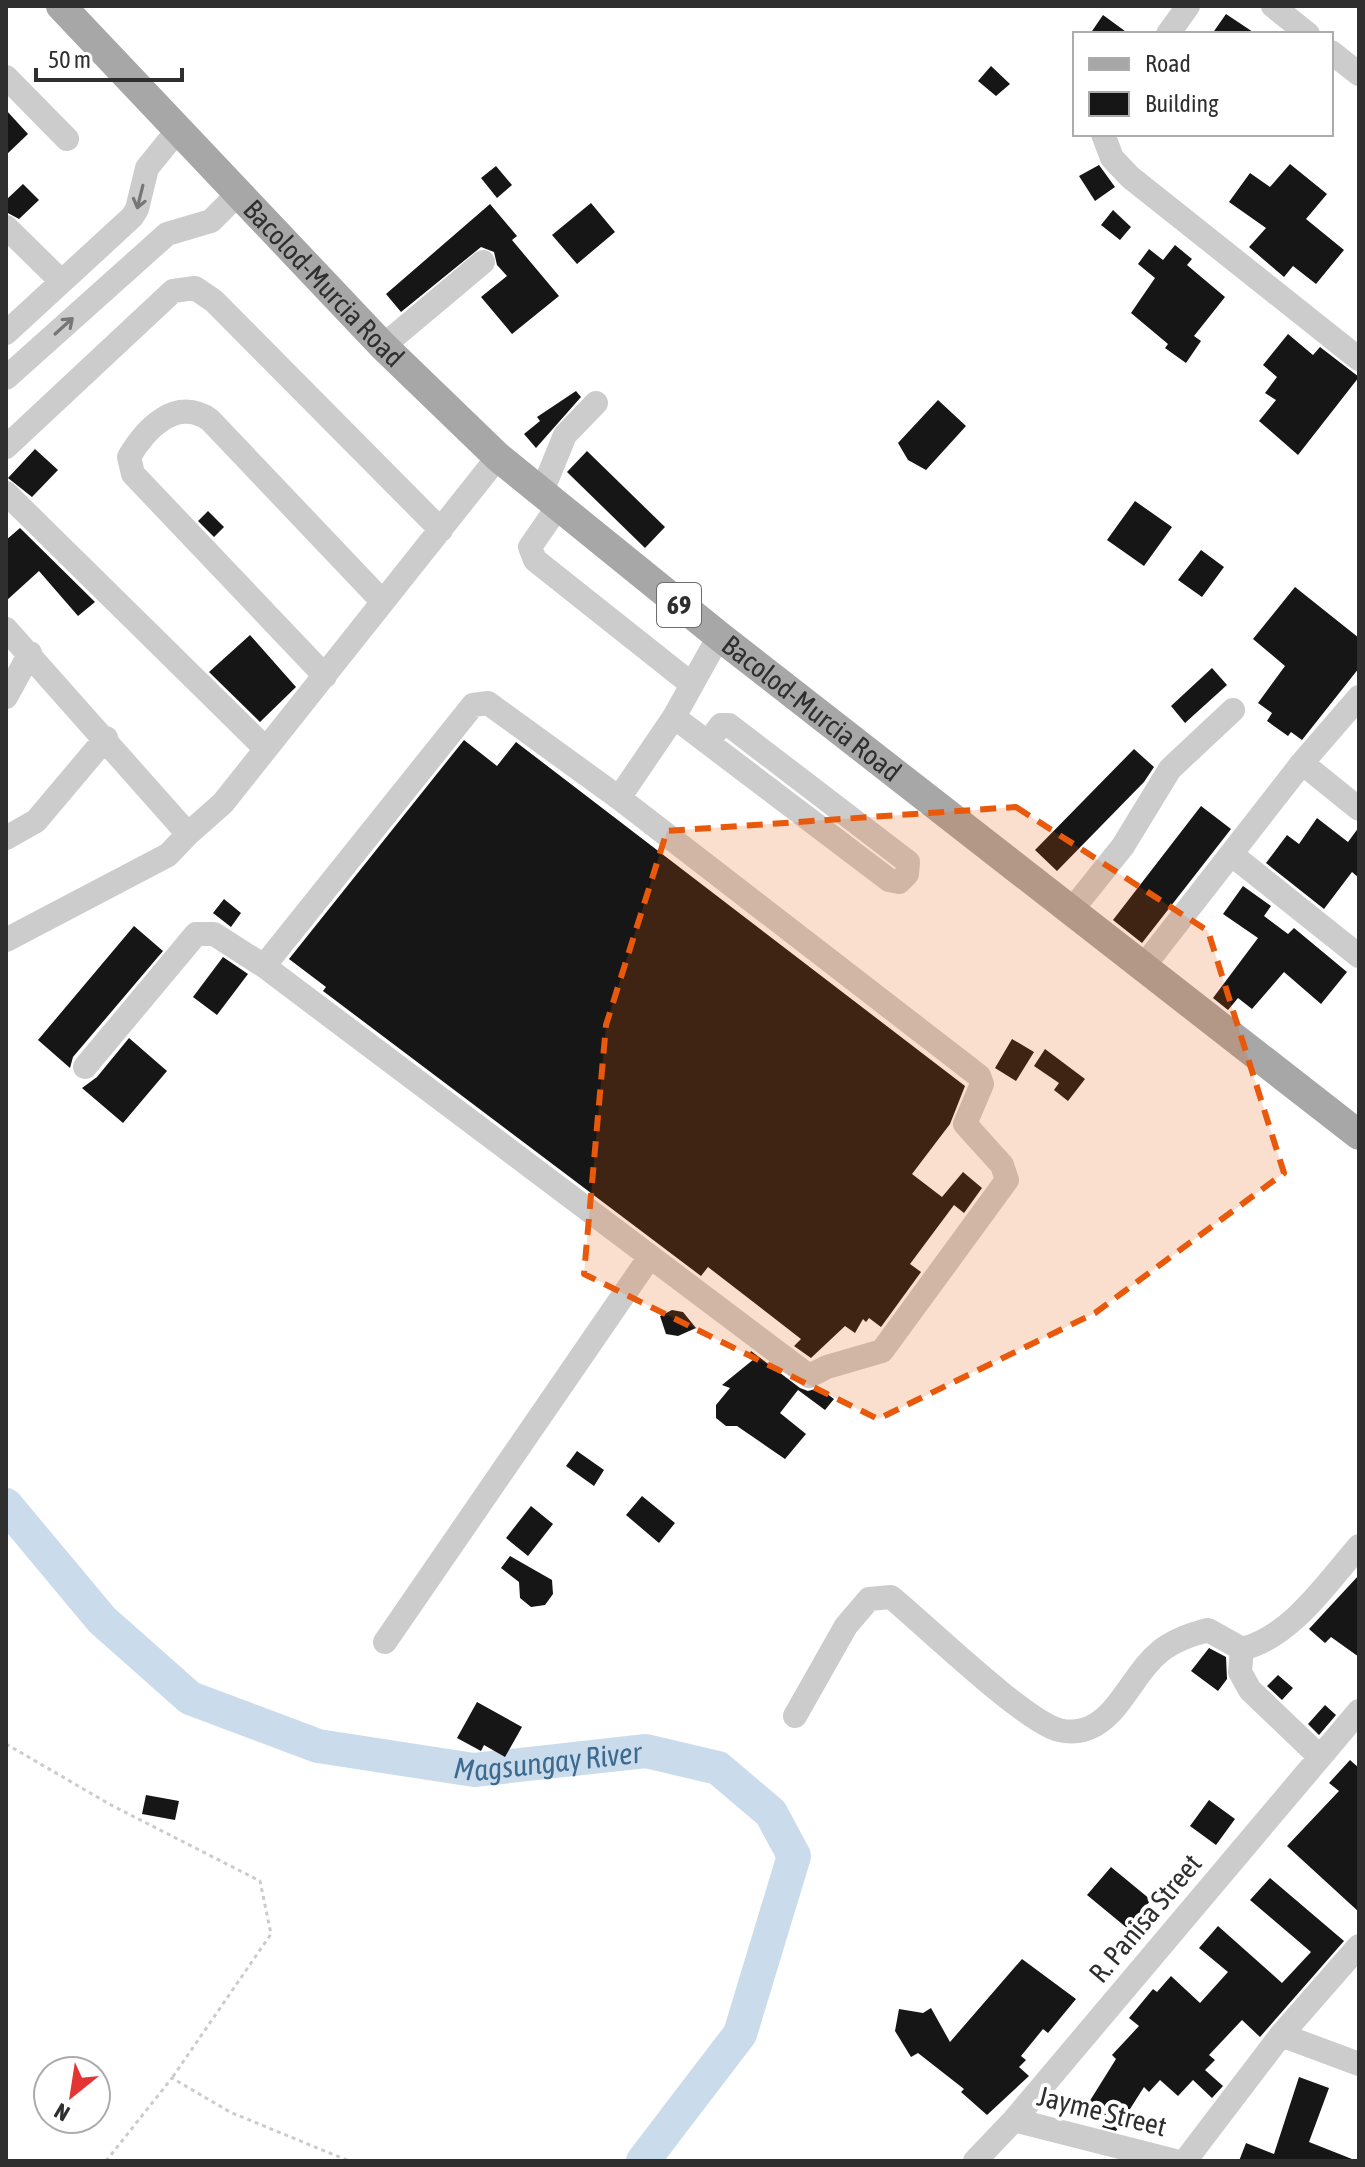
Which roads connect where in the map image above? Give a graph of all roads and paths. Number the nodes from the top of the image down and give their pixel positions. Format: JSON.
{"nodes":[{"id":1,"x":61,"y":6,"type":"edge"},
{"id":2,"x":1188,"y":6,"type":"edge"},
{"id":3,"x":1273,"y":6,"type":"edge"},
{"id":4,"x":1169,"y":32,"type":"edge"},
{"id":5,"x":1306,"y":32,"type":"edge"},
{"id":6,"x":1333,"y":54,"type":"edge"},
{"id":7,"x":1359,"y":74,"type":"edge"},
{"id":8,"x":8,"y":83,"type":"edge"},
{"id":9,"x":177,"y":131,"type":"junction"},
{"id":10,"x":1104,"y":136,"type":"edge"},
{"id":11,"x":67,"y":139,"type":"dead end"},
{"id":12,"x":237,"y":195,"type":"junction"},
{"id":13,"x":6,"y":227,"type":"edge"},
{"id":14,"x":89,"y":256,"type":"junction"},
{"id":15,"x":483,"y":262,"type":"dead end"},
{"id":16,"x":61,"y":281,"type":"junction"},
{"id":17,"x":115,"y":281,"type":"junction"},
{"id":18,"x":6,"y":333,"type":"edge"},
{"id":19,"x":383,"y":346,"type":"junction"},
{"id":20,"x":1359,"y":359,"type":"edge"},
{"id":21,"x":6,"y":377,"type":"edge"},
{"id":22,"x":596,"y":403,"type":"dead end"},
{"id":23,"x":6,"y":447,"type":"edge"},
{"id":24,"x":498,"y":457,"type":"junction"},
{"id":25,"x":7,"y":497,"type":"edge"},
{"id":26,"x":549,"y":501,"type":"junction"},
{"id":27,"x":441,"y":530,"type":"junction"},
{"id":28,"x":382,"y":601,"type":"junction"},
{"id":29,"x":6,"y":629,"type":"edge"},
{"id":30,"x":719,"y":636,"type":"junction"},
{"id":31,"x":30,"y":653,"type":"junction"},
{"id":32,"x":325,"y":676,"type":"junction"},
{"id":33,"x":690,"y":683,"type":"junction"},
{"id":34,"x":6,"y":697,"type":"edge"},
{"id":35,"x":1359,"y":697,"type":"edge"},
{"id":36,"x":1233,"y":710,"type":"dead end"},
{"id":37,"x":674,"y":717,"type":"junction"},
{"id":38,"x":106,"y":738,"type":"junction"},
{"id":39,"x":708,"y":742,"type":"junction"},
{"id":40,"x":265,"y":748,"type":"junction"},
{"id":41,"x":1302,"y":763,"type":"junction"},
{"id":42,"x":619,"y":798,"type":"junction"},
{"id":43,"x":1359,"y":809,"type":"edge"},
{"id":44,"x":844,"y":814,"type":"junction"},
{"id":45,"x":188,"y":834,"type":"junction"},
{"id":46,"x":829,"y":834,"type":"junction"},
{"id":47,"x":6,"y":838,"type":"edge"},
{"id":48,"x":1231,"y":854,"type":"junction"},
{"id":49,"x":1071,"y":911,"type":"junction"},
{"id":50,"x":6,"y":940,"type":"edge"},
{"id":51,"x":1359,"y":956,"type":"edge"},
{"id":52,"x":264,"y":966,"type":"junction"},
{"id":53,"x":1143,"y":967,"type":"junction"},
{"id":54,"x":85,"y":1067,"type":"dead end"},
{"id":55,"x":1359,"y":1135,"type":"edge"},
{"id":56,"x":649,"y":1258,"type":"junction"},
{"id":57,"x":1359,"y":1546,"type":"edge"},
{"id":58,"x":385,"y":1642,"type":"dead end"},
{"id":59,"x":1242,"y":1649,"type":"junction"},
{"id":60,"x":1359,"y":1711,"type":"edge"},
{"id":61,"x":795,"y":1716,"type":"dead end"},
{"id":62,"x":6,"y":1744,"type":"edge"},
{"id":63,"x":1320,"y":1757,"type":"junction"},
{"id":64,"x":1359,"y":1946,"type":"edge"},
{"id":65,"x":1281,"y":2035,"type":"junction"},
{"id":66,"x":1359,"y":2064,"type":"edge"},
{"id":67,"x":172,"y":2078,"type":"junction"},
{"id":68,"x":1014,"y":2120,"type":"junction"},
{"id":69,"x":106,"y":2161,"type":"edge"},
{"id":70,"x":349,"y":2161,"type":"edge"},
{"id":71,"x":975,"y":2161,"type":"edge"},
{"id":72,"x":1175,"y":2161,"type":"edge"},
{"id":73,"x":1185,"y":2161,"type":"edge"}],
"edges":[{"from":1,"to":9,"type":"main road","name":"Bacolod-Murcia Road","number":"69"},
{"from":2,"to":4,"type":"street"},
{"from":3,"to":5,"type":"street"},
{"from":6,"to":7,"type":"street"},
{"from":8,"to":11,"type":"street"},
{"from":9,"to":12,"type":"main road","name":"Bacolod-Murcia Road","number":"69"},
{"from":9,"to":14,"type":"street","one_way":true},
{"from":10,"to":20,"type":"street"},
{"from":12,"to":17,"type":"street"},
{"from":12,"to":19,"type":"main road","name":"Bacolod-Murcia Road","number":"69"},
{"from":13,"to":16,"type":"street"},
{"from":14,"to":16,"type":"street"},
{"from":14,"to":17,"type":"street"},
{"from":15,"to":19,"type":"street"},
{"from":16,"to":18,"type":"street"},
{"from":21,"to":17,"type":"street","one_way":true},
{"from":19,"to":24,"type":"main road","name":"Bacolod-Murcia Road","number":"69"},
{"from":22,"to":26,"type":"street"},
{"from":23,"to":27,"type":"street"},
{"from":24,"to":26,"type":"main road","name":"Bacolod-Murcia Road","number":"69"},
{"from":24,"to":27,"type":"street"},
{"from":25,"to":40,"type":"street"},
{"from":26,"to":30,"type":"main road","name":"Bacolod-Murcia Road","number":"69"},
{"from":26,"to":33,"type":"street"},
{"from":27,"to":28,"type":"street"},
{"from":28,"to":32,"type":"street"},
{"from":28,"to":32,"type":"street"},
{"from":29,"to":31,"type":"street"},
{"from":30,"to":33,"type":"street"},
{"from":30,"to":49,"type":"main road","name":"Bacolod-Murcia Road","number":"69"},
{"from":31,"to":34,"type":"street"},
{"from":31,"to":38,"type":"street"},
{"from":32,"to":40,"type":"street"},
{"from":33,"to":37,"type":"street"},
{"from":35,"to":41,"type":"street"},
{"from":36,"to":49,"type":"street"},
{"from":37,"to":39,"type":"street"},
{"from":37,"to":42,"type":"street"},
{"from":38,"to":45,"type":"street"},
{"from":38,"to":47,"type":"street"},
{"from":39,"to":44,"type":"street"},
{"from":39,"to":46,"type":"street"},
{"from":40,"to":45,"type":"street"},
{"from":41,"to":43,"type":"street"},
{"from":41,"to":48,"type":"street"},
{"from":42,"to":52,"type":"street"},
{"from":42,"to":56,"type":"street"},
{"from":44,"to":46,"type":"street"},
{"from":44,"to":46,"type":"street"},
{"from":45,"to":50,"type":"street"},
{"from":48,"to":51,"type":"street"},
{"from":48,"to":53,"type":"street"},
{"from":49,"to":53,"type":"main road","name":"Bacolod-Murcia Road","number":"69"},
{"from":52,"to":54,"type":"street"},
{"from":52,"to":56,"type":"street"},
{"from":53,"to":55,"type":"main road","name":"Bacolod-Murcia Road","number":"69"},
{"from":56,"to":58,"type":"street"},
{"from":57,"to":59,"type":"street"},
{"from":59,"to":61,"type":"street"},
{"from":59,"to":63,"type":"street"},
{"from":60,"to":63,"type":"street","name":"R. Panisa Street"},
{"from":62,"to":67,"type":"path"},
{"from":63,"to":68,"type":"street","name":"R. Panisa Street"},
{"from":64,"to":65,"type":"street"},
{"from":65,"to":66,"type":"street"},
{"from":65,"to":73,"type":"street"},
{"from":67,"to":69,"type":"path"},
{"from":67,"to":70,"type":"path"},
{"from":68,"to":71,"type":"street","name":"R. Panisa Street"},
{"from":68,"to":72,"type":"street","name":"Jayme Street"}]}
